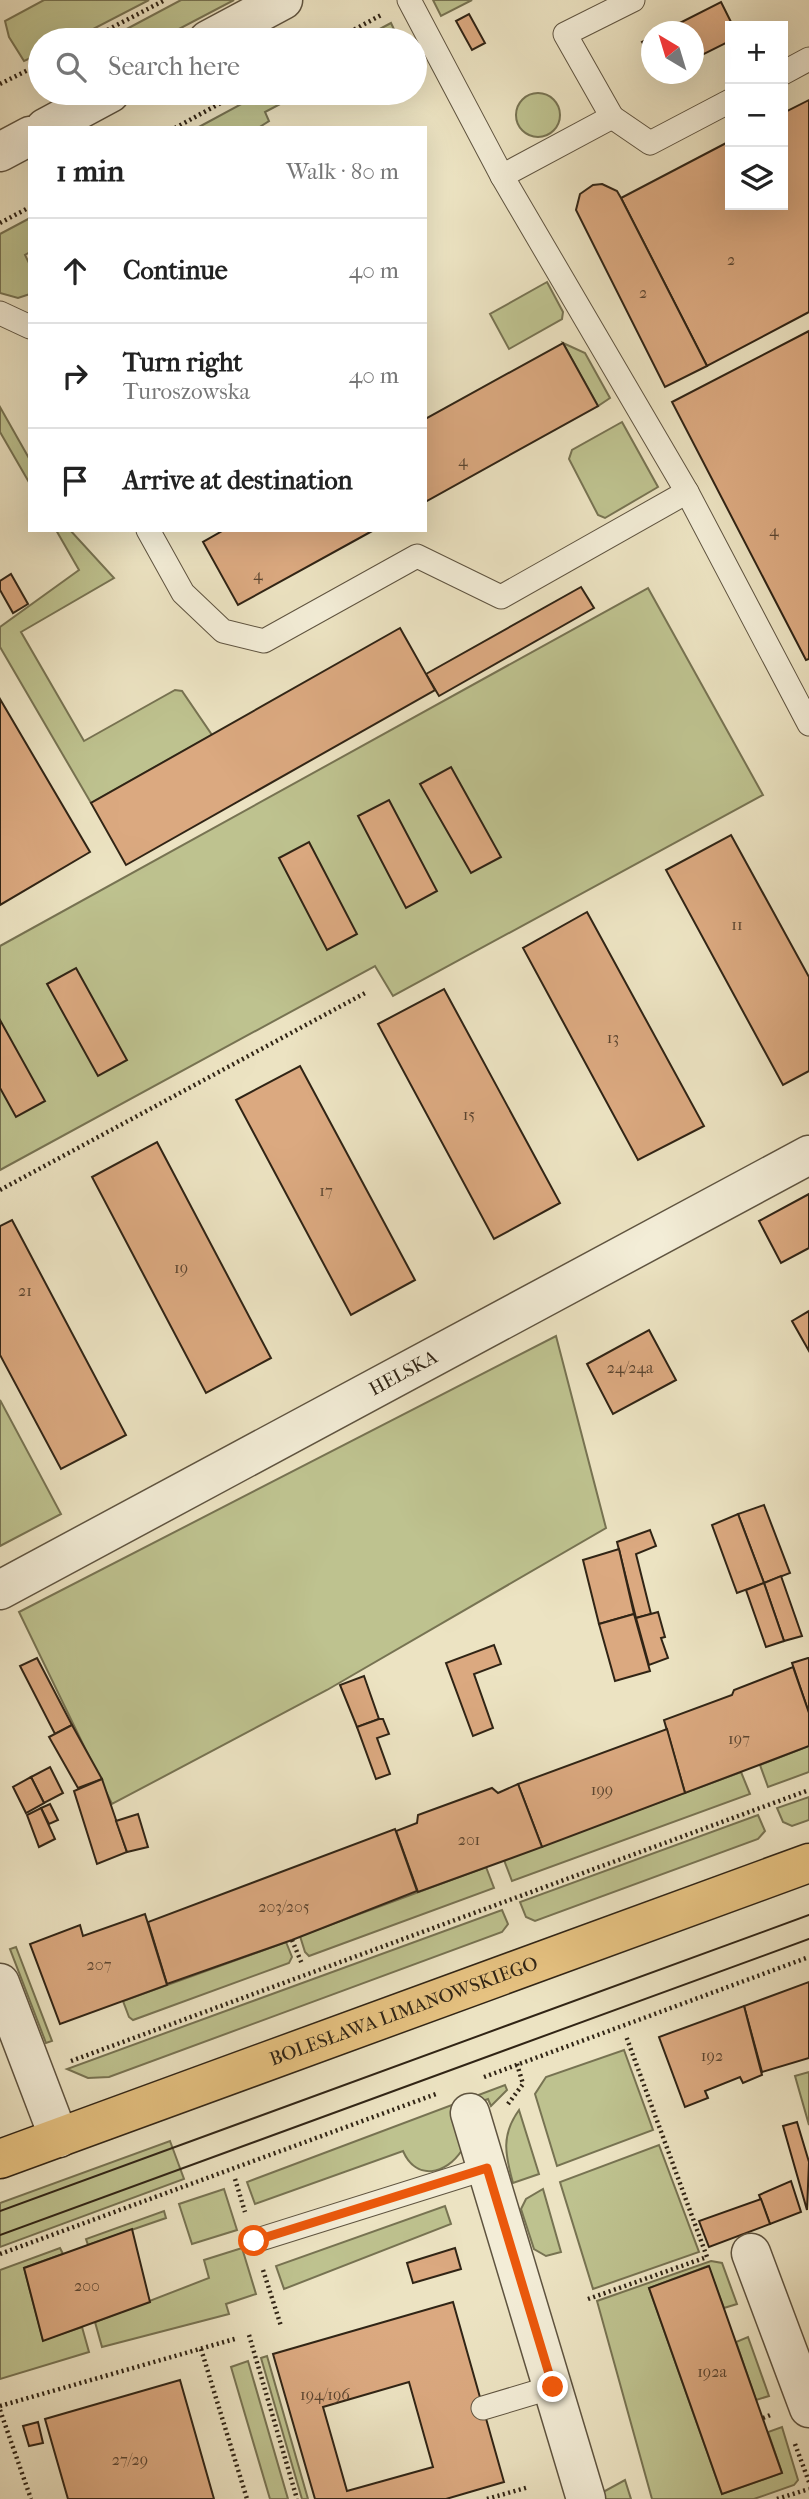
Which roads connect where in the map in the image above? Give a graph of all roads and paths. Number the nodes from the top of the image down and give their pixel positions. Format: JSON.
{"nodes":[{"id":1,"x":165,"y":0,"type":"edge"},
{"id":2,"x":283,"y":0,"type":"edge"},
{"id":3,"x":409,"y":0,"type":"edge"},
{"id":4,"x":633,"y":0,"type":"edge"},
{"id":5,"x":384,"y":13,"type":"dead end"},
{"id":6,"x":111,"y":28,"type":"edge"},
{"id":7,"x":230,"y":28,"type":"edge"},
{"id":8,"x":357,"y":28,"type":"edge"},
{"id":9,"x":424,"y":28,"type":"edge"},
{"id":10,"x":427,"y":34,"type":"edge"},
{"id":11,"x":809,"y":59,"type":"edge"},
{"id":12,"x":28,"y":70,"type":"edge"},
{"id":13,"x":788,"y":70,"type":"edge"},
{"id":14,"x":0,"y":84,"type":"edge"},
{"id":15,"x":725,"y":104,"type":"edge"},
{"id":16,"x":88,"y":105,"type":"edge"},
{"id":17,"x":217,"y":105,"type":"edge"},
{"id":18,"x":611,"y":117,"type":"junction"},
{"id":19,"x":49,"y":126,"type":"edge"},
{"id":20,"x":179,"y":126,"type":"edge"},
{"id":21,"x":28,"y":137,"type":"edge"},
{"id":22,"x":0,"y":152,"type":"edge"},
{"id":23,"x":502,"y":176,"type":"junction"},
{"id":24,"x":28,"y":208,"type":"edge"},
{"id":25,"x":0,"y":223,"type":"edge"},
{"id":26,"x":0,"y":313,"type":"edge"},
{"id":27,"x":28,"y":326,"type":"edge"},
{"id":28,"x":687,"y":492,"type":"junction"},
{"id":29,"x":149,"y":532,"type":"edge"},
{"id":30,"x":808,"y":722,"type":"edge"},
{"id":31,"x":367,"y":992,"type":"dead end"},
{"id":32,"x":809,"y":1156,"type":"edge"},
{"id":33,"x":0,"y":1190,"type":"edge"},
{"id":34,"x":0,"y":1590,"type":"edge"},
{"id":35,"x":809,"y":1790,"type":"edge"},
{"id":36,"x":809,"y":1863,"type":"edge"},
{"id":37,"x":292,"y":1940,"type":"dead end"},
{"id":38,"x":809,"y":1957,"type":"edge"},
{"id":39,"x":302,"y":1964,"type":"dead end"},
{"id":40,"x":0,"y":1983,"type":"edge"},
{"id":41,"x":626,"y":2036,"type":"dead end"},
{"id":42,"x":34,"y":2074,"type":"junction"},
{"id":43,"x":463,"y":2095,"type":"junction"},
{"id":44,"x":59,"y":2138,"type":"junction"},
{"id":45,"x":0,"y":2159,"type":"edge"},
{"id":46,"x":487,"y":2168,"type":"junction"},
{"id":47,"x":254,"y":2241,"type":"dead end"},
{"id":48,"x":751,"y":2253,"type":"dead end"},
{"id":49,"x":0,"y":2254,"type":"edge"},
{"id":50,"x":263,"y":2270,"type":"dead end"},
{"id":51,"x":587,"y":2299,"type":"dead end"},
{"id":52,"x":281,"y":2326,"type":"dead end"},
{"id":53,"x":249,"y":2335,"type":"dead end"},
{"id":54,"x":238,"y":2338,"type":"dead end"},
{"id":55,"x":201,"y":2349,"type":"junction"},
{"id":56,"x":553,"y":2387,"type":"junction"},
{"id":57,"x":0,"y":2408,"type":"edge"},
{"id":58,"x":483,"y":2408,"type":"dead end"},
{"id":59,"x":809,"y":2408,"type":"edge"},
{"id":60,"x":3,"y":2428,"type":"edge"},
{"id":61,"x":529,"y":2487,"type":"dead end"},
{"id":62,"x":809,"y":2489,"type":"edge"},
{"id":63,"x":31,"y":2499,"type":"edge"},
{"id":64,"x":247,"y":2499,"type":"edge"},
{"id":65,"x":297,"y":2499,"type":"edge"},
{"id":66,"x":487,"y":2499,"type":"edge"},
{"id":67,"x":586,"y":2499,"type":"edge"},
{"id":68,"x":777,"y":2499,"type":"edge"}],
"edges":[{"from":1,"to":6,"type":"path"},
{"from":2,"to":7,"type":"street"},
{"from":3,"to":9,"type":"lane"},
{"from":4,"to":18,"type":"lane"},
{"from":5,"to":8,"type":"path"},
{"from":10,"to":23,"type":"lane"},
{"from":11,"to":13,"type":"lane"},
{"from":12,"to":14,"type":"path"},
{"from":15,"to":18,"type":"lane"},
{"from":16,"to":19,"type":"street"},
{"from":17,"to":20,"type":"path"},
{"from":18,"to":23,"type":"lane"},
{"from":21,"to":22,"type":"street"},
{"from":23,"to":28,"type":"lane"},
{"from":24,"to":25,"type":"path"},
{"from":26,"to":27,"type":"lane"},
{"from":28,"to":29,"type":"lane"},
{"from":28,"to":30,"type":"lane"},
{"from":31,"to":33,"type":"path"},
{"from":32,"to":34,"type":"street","name":"HELSKA"},
{"from":35,"to":42,"type":"path"},
{"from":36,"to":44,"type":"main road","name":"BOLESŁAWA LIMANOWSKIEGO"},
{"from":37,"to":39,"type":"path"},
{"from":38,"to":43,"type":"path"},
{"from":40,"to":42,"type":"street"},
{"from":41,"to":51,"type":"path"},
{"from":42,"to":44,"type":"street"},
{"from":43,"to":46,"type":"street"},
{"from":43,"to":49,"type":"path"},
{"from":44,"to":45,"type":"main road","name":"BOLESŁAWA LIMANOWSKIEGO"},
{"from":46,"to":47,"type":"lane"},
{"from":46,"to":56,"type":"street"},
{"from":48,"to":59,"type":"street"},
{"from":50,"to":52,"type":"path"},
{"from":53,"to":65,"type":"path"},
{"from":54,"to":55,"type":"path"},
{"from":55,"to":57,"type":"path"},
{"from":55,"to":64,"type":"path"},
{"from":56,"to":58,"type":"lane"},
{"from":56,"to":67,"type":"street"},
{"from":57,"to":60,"type":"path"},
{"from":60,"to":63,"type":"path"},
{"from":61,"to":66,"type":"path"},
{"from":62,"to":68,"type":"path"}]}
